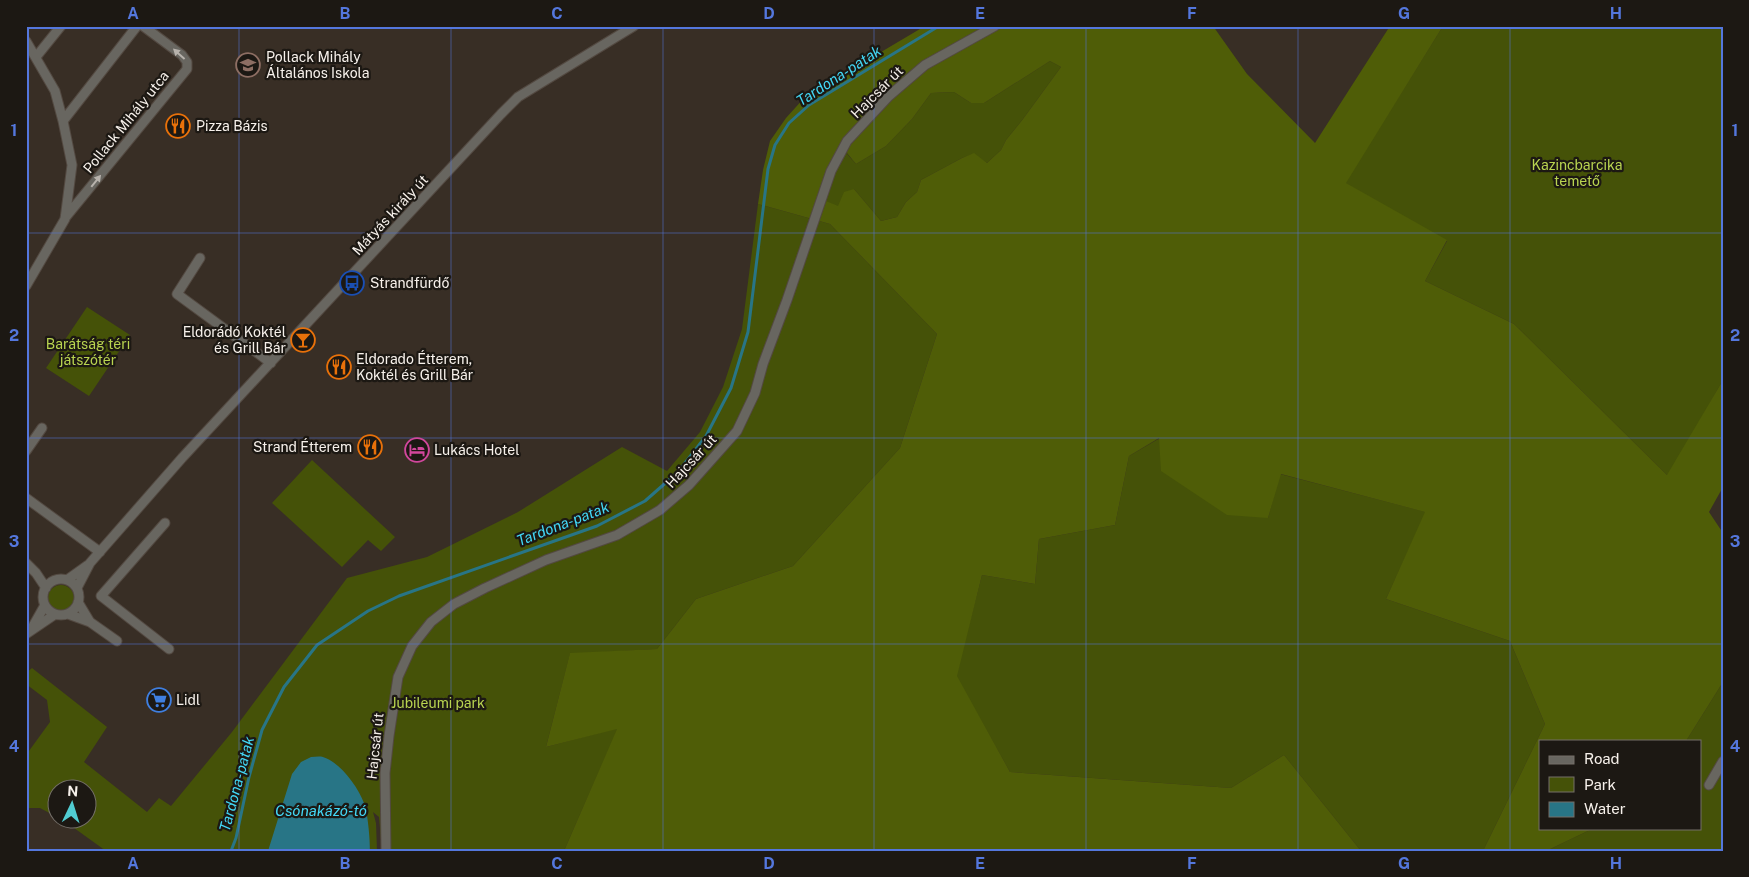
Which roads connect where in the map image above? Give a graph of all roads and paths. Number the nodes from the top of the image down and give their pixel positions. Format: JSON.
{"nodes":[{"id":1,"x":61,"y":26,"type":"edge"},
{"id":2,"x":137,"y":26,"type":"edge"},
{"id":3,"x":143,"y":26,"type":"edge"},
{"id":4,"x":634,"y":26,"type":"edge"},
{"id":5,"x":995,"y":26,"type":"edge"},
{"id":6,"x":622,"y":30,"type":"edge"},
{"id":7,"x":26,"y":41,"type":"edge"},
{"id":8,"x":36,"y":57,"type":"junction"},
{"id":9,"x":63,"y":121,"type":"junction"},
{"id":10,"x":65,"y":219,"type":"junction"},
{"id":11,"x":200,"y":258,"type":"dead end"},
{"id":12,"x":26,"y":286,"type":"edge"},
{"id":13,"x":271,"y":363,"type":"junction"},
{"id":14,"x":42,"y":428,"type":"dead end"},
{"id":15,"x":26,"y":451,"type":"edge"},
{"id":16,"x":26,"y":498,"type":"edge"},
{"id":17,"x":165,"y":523,"type":"dead end"},
{"id":18,"x":100,"y":552,"type":"junction"},
{"id":19,"x":26,"y":563,"type":"edge"},
{"id":20,"x":90,"y":563,"type":"junction"},
{"id":21,"x":56,"y":582,"type":"junction"},
{"id":22,"x":77,"y":588,"type":"junction"},
{"id":23,"x":78,"y":602,"type":"junction"},
{"id":24,"x":48,"y":609,"type":"junction"},
{"id":25,"x":68,"y":614,"type":"junction"},
{"id":26,"x":90,"y":622,"type":"junction"},
{"id":27,"x":28,"y":632,"type":"edge"},
{"id":28,"x":117,"y":641,"type":"dead end"},
{"id":29,"x":169,"y":649,"type":"dead end"},
{"id":30,"x":1723,"y":760,"type":"edge"},
{"id":31,"x":1709,"y":785,"type":"dead end"},
{"id":32,"x":386,"y":851,"type":"edge"}],
"edges":[{"from":1,"to":8,"type":"street"},
{"from":2,"to":9,"type":"street"},
{"from":10,"to":3,"type":"street","name":"Pollack Mihály utca","one_way":true},
{"from":4,"to":6,"type":"street","name":"Mátyás király út"},
{"from":5,"to":32,"type":"street","name":"Hajcsár út"},
{"from":6,"to":13,"type":"street","name":"Mátyás király út"},
{"from":7,"to":8,"type":"street","name":"Pollack Mihály utca"},
{"from":8,"to":9,"type":"street","name":"Pollack Mihály utca"},
{"from":9,"to":10,"type":"street","name":"Pollack Mihály utca"},
{"from":10,"to":12,"type":"street","name":"Pollack Mihály utca"},
{"from":11,"to":13,"type":"street"},
{"from":13,"to":18,"type":"street","name":"Mátyás király út"},
{"from":14,"to":15,"type":"street"},
{"from":16,"to":18,"type":"street"},
{"from":17,"to":29,"type":"street"},
{"from":18,"to":20,"type":"street","name":"Mátyás király út"},
{"from":19,"to":21,"type":"street"},
{"from":20,"to":21,"type":"street","name":"Mátyás király út"},
{"from":20,"to":22,"type":"street","name":"Mátyás király út"},
{"from":21,"to":22,"type":"street"},
{"from":21,"to":24,"type":"street"},
{"from":22,"to":23,"type":"street"},
{"from":23,"to":25,"type":"street"},
{"from":23,"to":26,"type":"street"},
{"from":24,"to":25,"type":"street"},
{"from":24,"to":27,"type":"street"},
{"from":24,"to":27,"type":"street"},
{"from":25,"to":26,"type":"street"},
{"from":26,"to":28,"type":"street"},
{"from":30,"to":31,"type":"street"}]}
